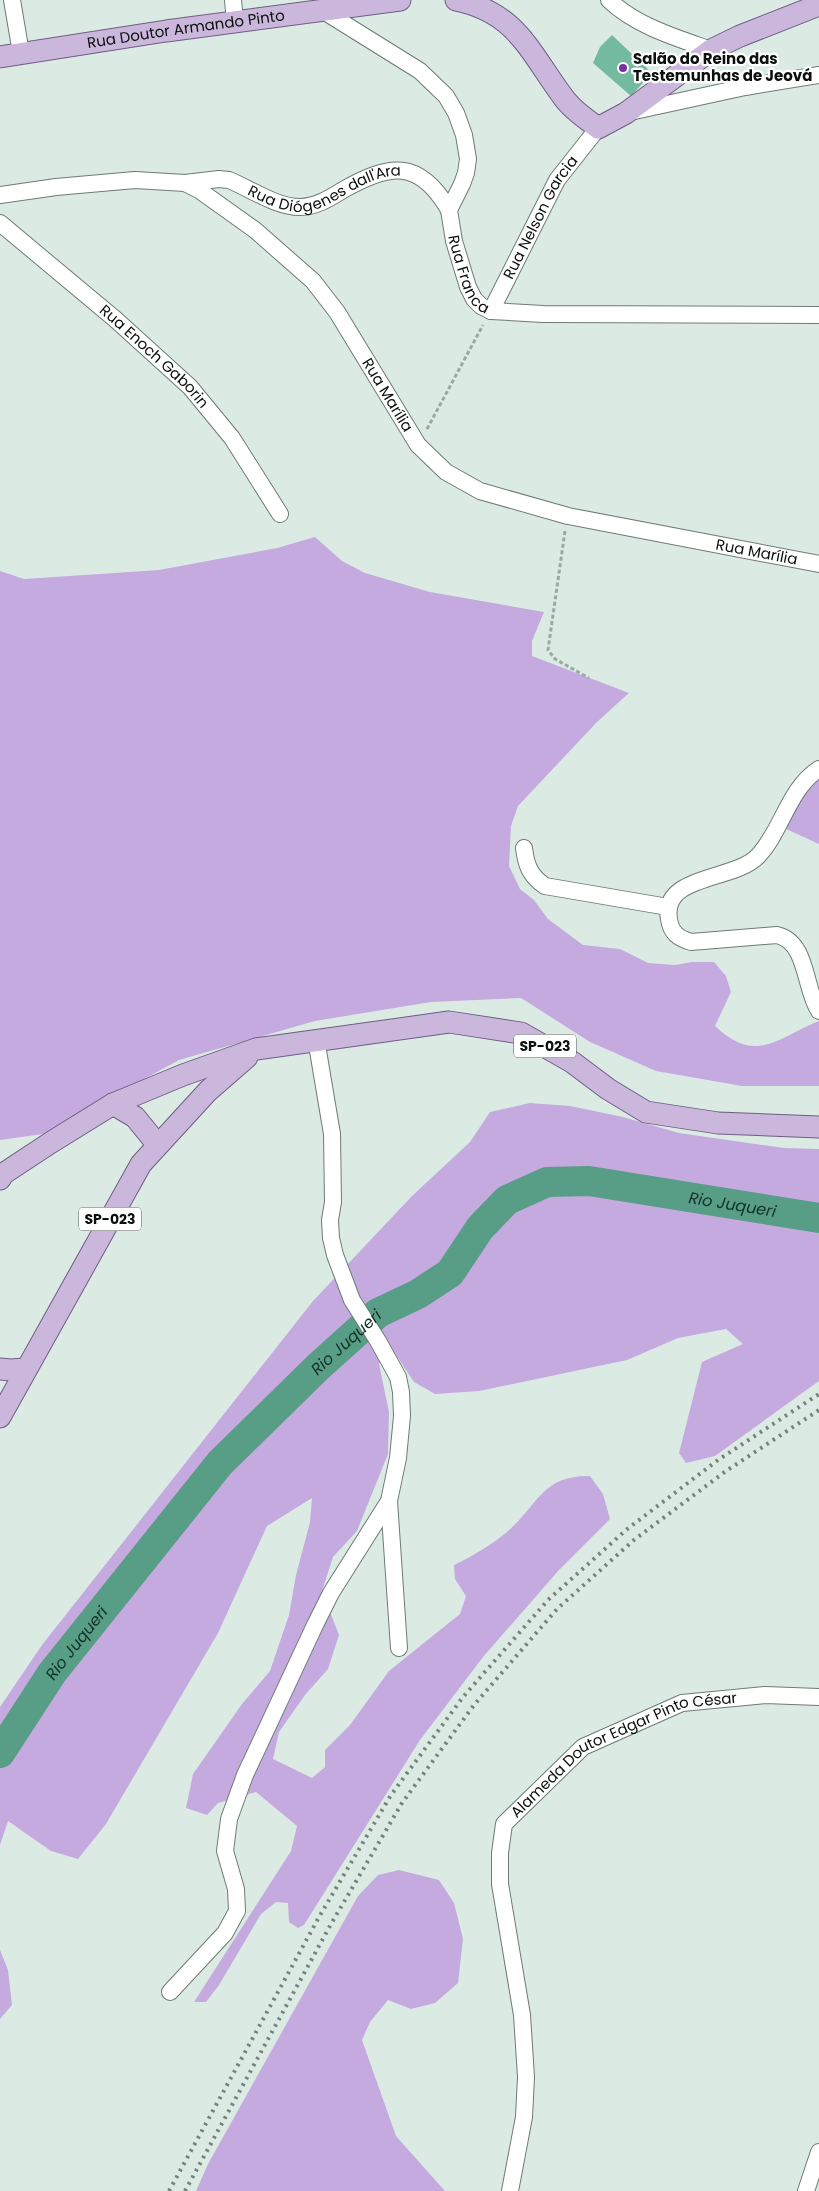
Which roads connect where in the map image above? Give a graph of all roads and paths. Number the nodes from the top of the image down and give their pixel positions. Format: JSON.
{"nodes":[{"id":1,"x":12,"y":0,"type":"edge"},
{"id":2,"x":233,"y":0,"type":"edge"},
{"id":3,"x":400,"y":0,"type":"edge"},
{"id":4,"x":456,"y":0,"type":"edge"},
{"id":5,"x":609,"y":0,"type":"edge"},
{"id":6,"x":819,"y":5,"type":"edge"},
{"id":7,"x":322,"y":10,"type":"junction"},
{"id":8,"x":235,"y":22,"type":"junction"},
{"id":9,"x":711,"y":50,"type":"junction"},
{"id":10,"x":22,"y":53,"type":"junction"},
{"id":11,"x":0,"y":57,"type":"edge"},
{"id":12,"x":819,"y":75,"type":"edge"},
{"id":13,"x":626,"y":113,"type":"junction"},
{"id":14,"x":598,"y":128,"type":"junction"},
{"id":15,"x":185,"y":183,"type":"junction"},
{"id":16,"x":0,"y":195,"type":"edge"},
{"id":17,"x":449,"y":210,"type":"junction"},
{"id":18,"x":0,"y":223,"type":"edge"},
{"id":19,"x":491,"y":311,"type":"junction"},
{"id":20,"x":819,"y":315,"type":"edge"},
{"id":21,"x":418,"y":445,"type":"junction"},
{"id":22,"x":280,"y":514,"type":"dead end"},
{"id":23,"x":568,"y":516,"type":"junction"},
{"id":24,"x":819,"y":564,"type":"edge"},
{"id":25,"x":589,"y":678,"type":"dead end"},
{"id":26,"x":819,"y":769,"type":"edge"},
{"id":27,"x":524,"y":848,"type":"dead end"},
{"id":28,"x":668,"y":908,"type":"junction"},
{"id":29,"x":819,"y":1011,"type":"edge"},
{"id":30,"x":316,"y":1039,"type":"junction"},
{"id":31,"x":256,"y":1049,"type":"junction"},
{"id":32,"x":113,"y":1104,"type":"junction"},
{"id":33,"x":819,"y":1127,"type":"edge"},
{"id":34,"x":157,"y":1144,"type":"junction"},
{"id":35,"x":1,"y":1175,"type":"edge"},
{"id":36,"x":0,"y":1369,"type":"edge"},
{"id":37,"x":26,"y":1369,"type":"junction"},
{"id":38,"x":0,"y":1416,"type":"edge"},
{"id":39,"x":389,"y":1500,"type":"junction"},
{"id":40,"x":399,"y":1648,"type":"dead end"},
{"id":41,"x":819,"y":1697,"type":"edge"},
{"id":42,"x":170,"y":1992,"type":"dead end"},
{"id":43,"x":819,"y":2152,"type":"edge"},
{"id":44,"x":510,"y":2191,"type":"edge"},
{"id":45,"x":806,"y":2191,"type":"edge"}],
"edges":[{"from":1,"to":10,"type":"street"},
{"from":2,"to":8,"type":"street"},
{"from":3,"to":7,"type":"main road","name":"Rua Doutor Armando Pinto"},
{"from":4,"to":14,"type":"main road"},
{"from":5,"to":9,"type":"street"},
{"from":6,"to":9,"type":"main road"},
{"from":7,"to":8,"type":"main road","name":"Rua Doutor Armando Pinto"},
{"from":7,"to":17,"type":"street"},
{"from":8,"to":10,"type":"main road","name":"Rua Doutor Armando Pinto"},
{"from":9,"to":13,"type":"main road"},
{"from":10,"to":11,"type":"main road","name":"Rua Doutor Armando Pinto"},
{"from":12,"to":13,"type":"street"},
{"from":13,"to":14,"type":"main road"},
{"from":14,"to":19,"type":"street","name":"Rua Nelson Garcia"},
{"from":15,"to":16,"type":"street","name":"Rua Marília"},
{"from":15,"to":17,"type":"street","name":"Rua Diógenes dall'Ara"},
{"from":15,"to":21,"type":"street","name":"Rua Marília"},
{"from":17,"to":19,"type":"street","name":"Rua Franca"},
{"from":18,"to":22,"type":"street","name":"Rua Enoch Gaborin"},
{"from":19,"to":20,"type":"street","name":"Rua Franca"},
{"from":19,"to":21,"type":"path"},
{"from":21,"to":23,"type":"street","name":"Rua Marília"},
{"from":23,"to":24,"type":"street","name":"Rua Marília"},
{"from":23,"to":25,"type":"path"},
{"from":26,"to":28,"type":"street"},
{"from":27,"to":28,"type":"street"},
{"from":28,"to":29,"type":"street"},
{"from":30,"to":31,"type":"main road","number":"SP-023"},
{"from":30,"to":33,"type":"main road","number":"SP-023"},
{"from":30,"to":39,"type":"street"},
{"from":31,"to":32,"type":"main road","number":"SP-023"},
{"from":31,"to":34,"type":"main road","number":"SP-023"},
{"from":32,"to":34,"type":"main road"},
{"from":32,"to":35,"type":"main road","number":"SP-023"},
{"from":34,"to":37,"type":"main road","number":"SP-023"},
{"from":36,"to":37,"type":"main road"},
{"from":37,"to":38,"type":"main road","number":"SP-023"},
{"from":39,"to":40,"type":"street"},
{"from":39,"to":42,"type":"street"},
{"from":41,"to":44,"type":"street","name":"Alameda Doutor Edgar Pinto César"},
{"from":43,"to":45,"type":"street"}]}
